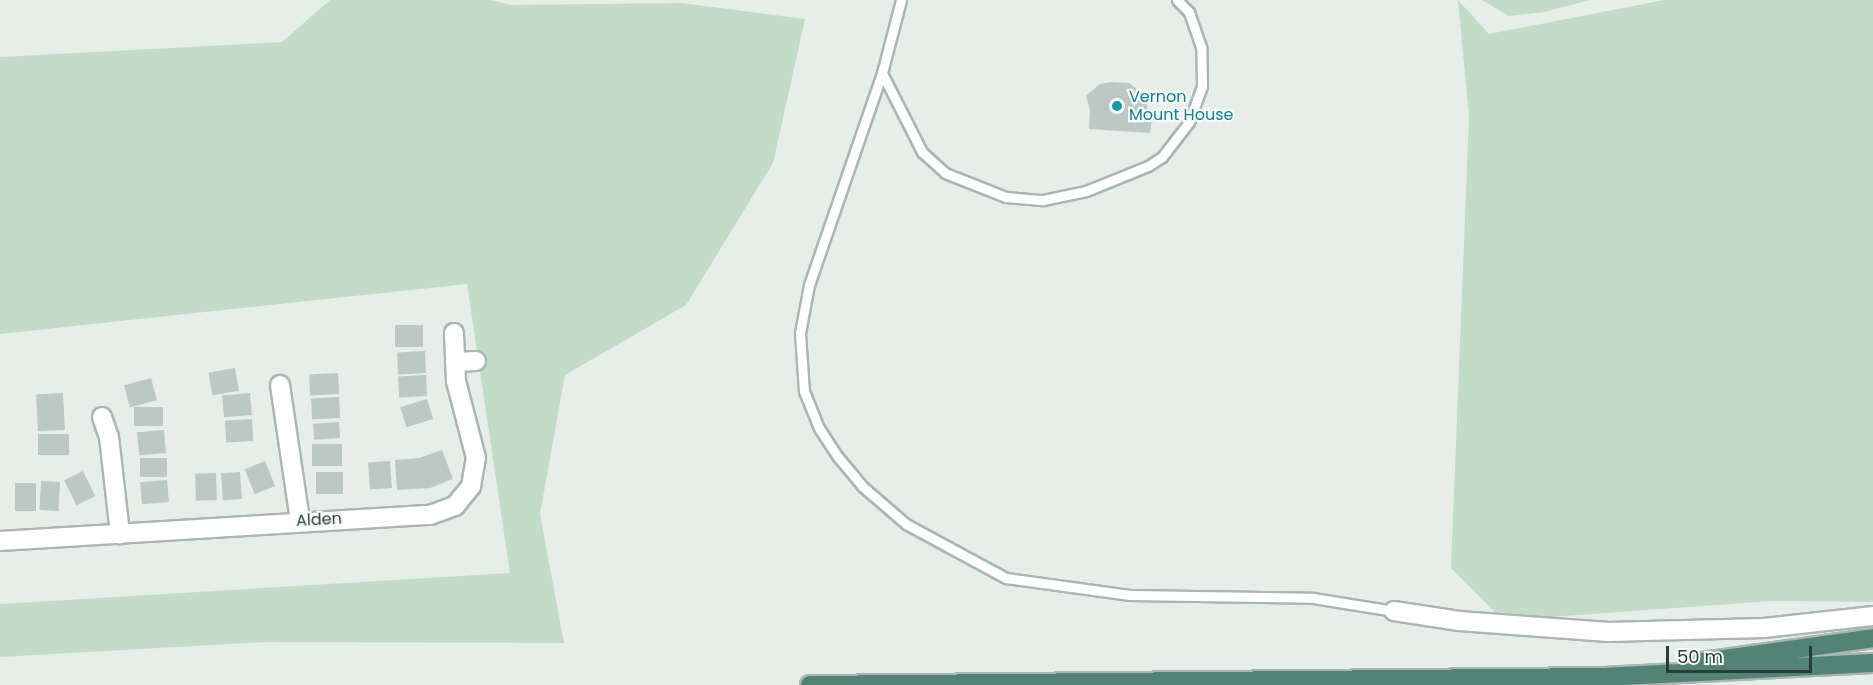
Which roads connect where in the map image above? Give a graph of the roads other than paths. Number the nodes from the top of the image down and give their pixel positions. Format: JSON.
{"nodes":[{"id":1,"x":901,"y":0,"type":"edge"},
{"id":2,"x":1177,"y":0,"type":"edge"},
{"id":3,"x":882,"y":73,"type":"junction"},
{"id":4,"x":454,"y":333,"type":"dead end"},
{"id":5,"x":476,"y":361,"type":"dead end"},
{"id":6,"x":455,"y":362,"type":"junction"},
{"id":7,"x":280,"y":385,"type":"dead end"},
{"id":8,"x":102,"y":417,"type":"dead end"},
{"id":9,"x":300,"y":521,"type":"junction"},
{"id":10,"x":120,"y":534,"type":"junction"},
{"id":11,"x":0,"y":541,"type":"edge"},
{"id":12,"x":1394,"y":611,"type":"joint"},
{"id":13,"x":1873,"y":616,"type":"edge"},
{"id":14,"x":1873,"y":638,"type":"edge"},
{"id":15,"x":1873,"y":663,"type":"edge"},
{"id":16,"x":1604,"y":677,"type":"junction"},
{"id":17,"x":810,"y":685,"type":"edge"}],
"edges":[{"from":1,"to":3,"type":"lane"},
{"from":2,"to":3,"type":"lane"},
{"from":3,"to":12,"type":"lane"},
{"from":4,"to":6,"type":"street","name":"Alden"},
{"from":5,"to":6,"type":"street"},
{"from":6,"to":9,"type":"street","name":"Alden"},
{"from":7,"to":9,"type":"street"},
{"from":8,"to":10,"type":"street"},
{"from":9,"to":10,"type":"street","name":"Alden"},
{"from":10,"to":11,"type":"street","name":"Alden"},
{"from":12,"to":13,"type":"street"},
{"from":14,"to":16,"type":"highway"},
{"from":15,"to":16,"type":"highway"},
{"from":16,"to":17,"type":"highway"}]}
